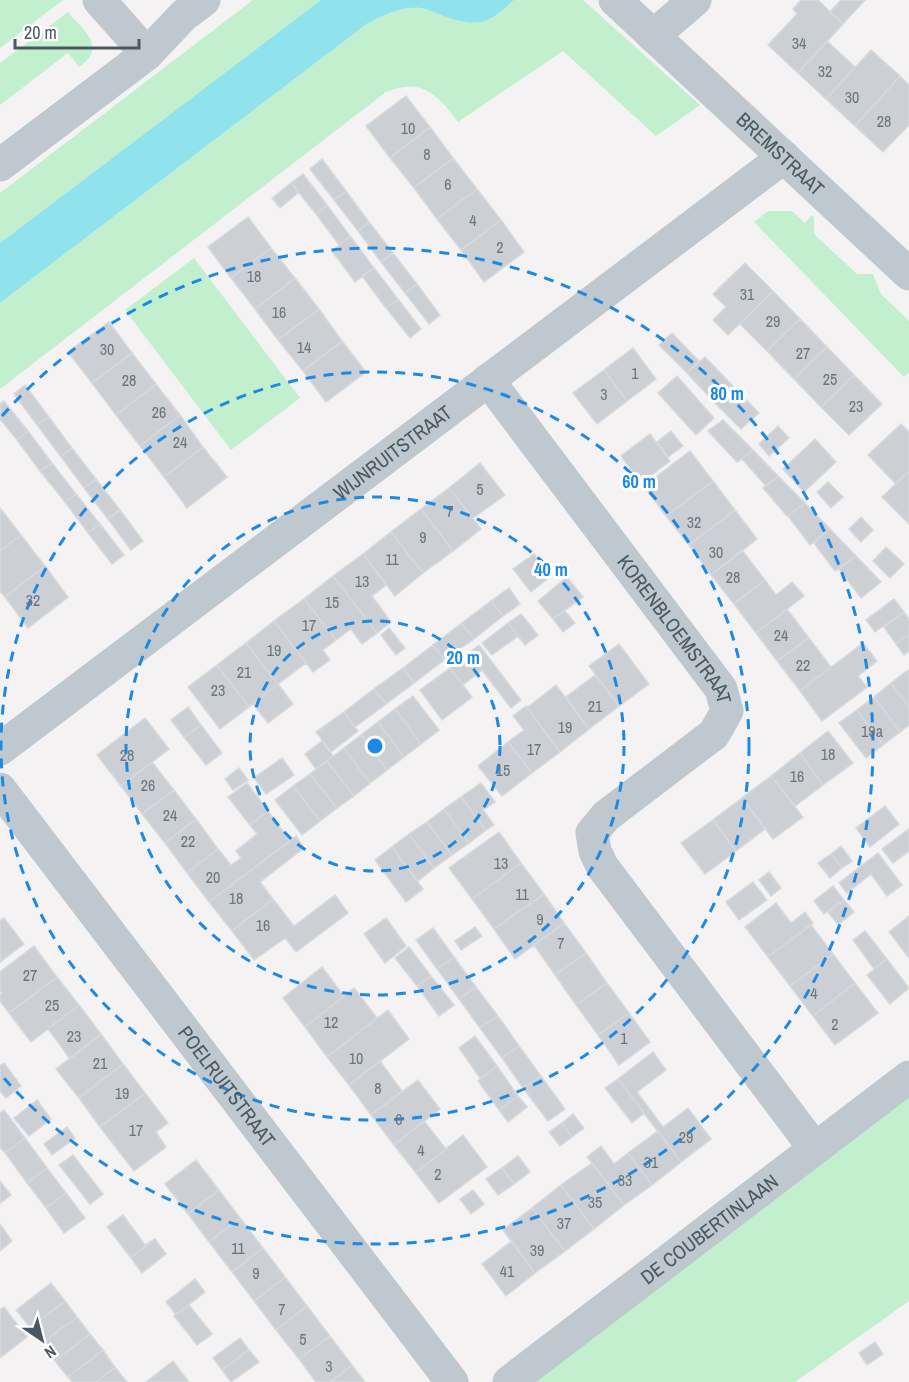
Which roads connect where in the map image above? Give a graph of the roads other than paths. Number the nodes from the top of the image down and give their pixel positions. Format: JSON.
{"nodes":[{"id":1,"x":99,"y":0,"type":"edge"},
{"id":2,"x":204,"y":0,"type":"edge"},
{"id":3,"x":615,"y":0,"type":"edge"},
{"id":4,"x":695,"y":0,"type":"edge"},
{"id":5,"x":653,"y":36,"type":"junction"},
{"id":6,"x":147,"y":54,"type":"junction"},
{"id":7,"x":784,"y":157,"type":"junction"},
{"id":8,"x":0,"y":165,"type":"edge"},
{"id":9,"x":909,"y":273,"type":"edge"},
{"id":10,"x":488,"y":380,"type":"junction"},
{"id":11,"x":0,"y":748,"type":"edge"},
{"id":12,"x":0,"y":789,"type":"edge"},
{"id":13,"x":909,"y":1077,"type":"edge"},
{"id":14,"x":815,"y":1149,"type":"junction"},
{"id":15,"x":452,"y":1382,"type":"edge"},
{"id":16,"x":509,"y":1382,"type":"edge"}],
"edges":[{"from":1,"to":6,"type":"street"},
{"from":2,"to":6,"type":"street"},
{"from":3,"to":5,"type":"street","name":"BREMSTRAAT"},
{"from":4,"to":5,"type":"street"},
{"from":5,"to":7,"type":"street","name":"BREMSTRAAT"},
{"from":6,"to":8,"type":"street"},
{"from":7,"to":9,"type":"street","name":"BREMSTRAAT"},
{"from":7,"to":10,"type":"street","name":"WIJNRUITSTRAAT"},
{"from":10,"to":11,"type":"street","name":"WIJNRUITSTRAAT"},
{"from":10,"to":14,"type":"street","name":"KORENBLOEMSTRAAT"},
{"from":12,"to":15,"type":"street","name":"POELRUITSTRAAT"},
{"from":13,"to":14,"type":"street","name":"DE COUBERTINLAAN"},
{"from":14,"to":16,"type":"street","name":"DE COUBERTINLAAN"}]}
